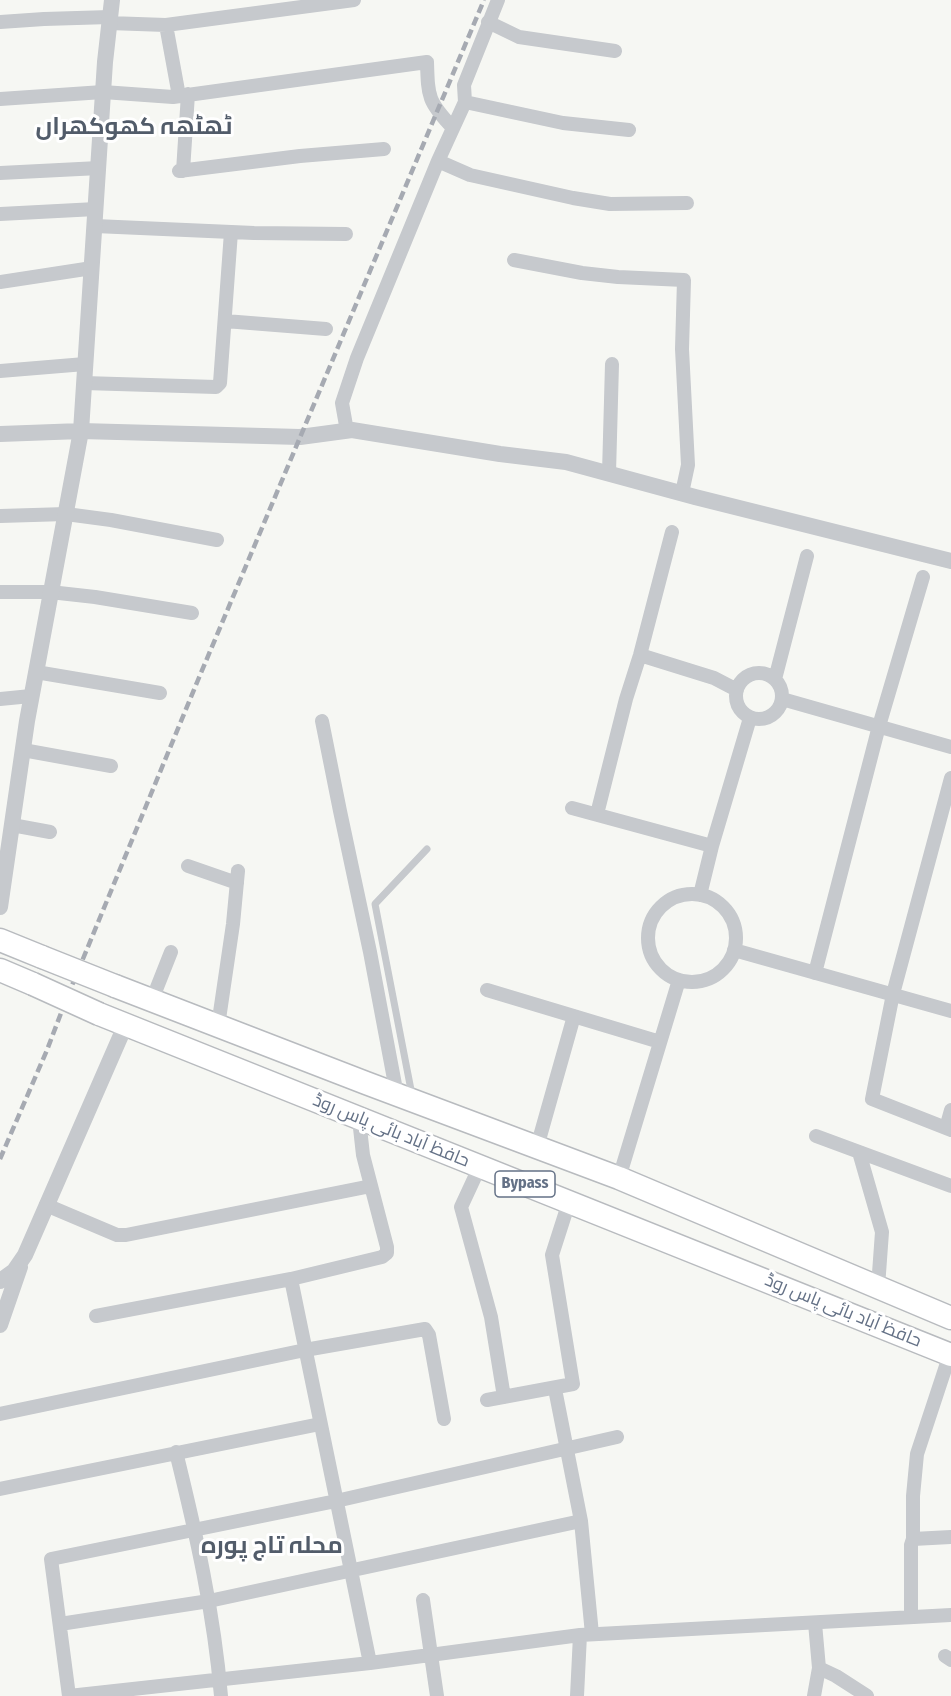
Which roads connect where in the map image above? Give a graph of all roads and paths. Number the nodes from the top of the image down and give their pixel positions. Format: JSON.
{"nodes":[{"id":1,"x":112,"y":0,"type":"edge"},
{"id":2,"x":354,"y":0,"type":"edge"},
{"id":3,"x":498,"y":0,"type":"edge"},
{"id":4,"x":110,"y":20,"type":"junction"},
{"id":5,"x":0,"y":22,"type":"edge"},
{"id":6,"x":488,"y":22,"type":"junction"},
{"id":7,"x":166,"y":25,"type":"junction"},
{"id":8,"x":615,"y":51,"type":"dead end"},
{"id":9,"x":103,"y":92,"type":"junction"},
{"id":10,"x":184,"y":95,"type":"junction"},
{"id":11,"x":0,"y":99,"type":"edge"},
{"id":12,"x":465,"y":102,"type":"junction"},
{"id":13,"x":453,"y":128,"type":"junction"},
{"id":14,"x":629,"y":129,"type":"dead end"},
{"id":15,"x":384,"y":149,"type":"dead end"},
{"id":16,"x":438,"y":161,"type":"junction"},
{"id":17,"x":99,"y":168,"type":"junction"},
{"id":18,"x":0,"y":173,"type":"edge"},
{"id":19,"x":687,"y":203,"type":"dead end"},
{"id":20,"x":96,"y":209,"type":"junction"},
{"id":21,"x":0,"y":214,"type":"edge"},
{"id":22,"x":95,"y":226,"type":"junction"},
{"id":23,"x":231,"y":232,"type":"junction"},
{"id":24,"x":346,"y":234,"type":"dead end"},
{"id":25,"x":513,"y":260,"type":"dead end"},
{"id":26,"x":92,"y":268,"type":"junction"},
{"id":27,"x":0,"y":282,"type":"edge"},
{"id":28,"x":225,"y":321,"type":"junction"},
{"id":29,"x":326,"y":329,"type":"dead end"},
{"id":30,"x":85,"y":364,"type":"junction"},
{"id":31,"x":612,"y":364,"type":"dead end"},
{"id":32,"x":0,"y":371,"type":"edge"},
{"id":33,"x":84,"y":383,"type":"junction"},
{"id":34,"x":347,"y":430,"type":"junction"},
{"id":35,"x":81,"y":431,"type":"junction"},
{"id":36,"x":0,"y":434,"type":"edge"},
{"id":37,"x":609,"y":473,"type":"junction"},
{"id":38,"x":682,"y":493,"type":"junction"},
{"id":39,"x":66,"y":514,"type":"junction"},
{"id":40,"x":0,"y":516,"type":"edge"},
{"id":41,"x":672,"y":532,"type":"dead end"},
{"id":42,"x":217,"y":540,"type":"dead end"},
{"id":43,"x":807,"y":556,"type":"dead end"},
{"id":44,"x":951,"y":561,"type":"edge"},
{"id":45,"x":923,"y":577,"type":"dead end"},
{"id":46,"x":0,"y":592,"type":"edge"},
{"id":47,"x":50,"y":592,"type":"junction"},
{"id":48,"x":192,"y":613,"type":"dead end"},
{"id":49,"x":640,"y":655,"type":"junction"},
{"id":50,"x":36,"y":672,"type":"junction"},
{"id":51,"x":775,"y":679,"type":"junction"},
{"id":52,"x":736,"y":690,"type":"junction"},
{"id":53,"x":160,"y":693,"type":"dead end"},
{"id":54,"x":31,"y":696,"type":"junction"},
{"id":55,"x":0,"y":699,"type":"edge"},
{"id":56,"x":782,"y":699,"type":"junction"},
{"id":57,"x":750,"y":718,"type":"junction"},
{"id":58,"x":322,"y":721,"type":"dead end"},
{"id":59,"x":879,"y":726,"type":"junction"},
{"id":60,"x":951,"y":747,"type":"edge"},
{"id":61,"x":23,"y":750,"type":"junction"},
{"id":62,"x":111,"y":766,"type":"dead end"},
{"id":63,"x":951,"y":778,"type":"edge"},
{"id":64,"x":572,"y":808,"type":"dead end"},
{"id":65,"x":597,"y":814,"type":"junction"},
{"id":66,"x":50,"y":832,"type":"dead end"},
{"id":67,"x":8,"y":835,"type":"edge"},
{"id":68,"x":712,"y":846,"type":"junction"},
{"id":69,"x":427,"y":849,"type":"dead end"},
{"id":70,"x":188,"y":866,"type":"dead end"},
{"id":71,"x":700,"y":895,"type":"junction"},
{"id":72,"x":0,"y":907,"type":"edge"},
{"id":73,"x":0,"y":939,"type":"edge"},
{"id":74,"x":734,"y":950,"type":"junction"},
{"id":75,"x":171,"y":952,"type":"dead end"},
{"id":76,"x":0,"y":970,"type":"edge"},
{"id":77,"x":815,"y":973,"type":"junction"},
{"id":78,"x":679,"y":980,"type":"junction"},
{"id":79,"x":487,"y":990,"type":"dead end"},
{"id":80,"x":893,"y":994,"type":"junction"},
{"id":81,"x":152,"y":1000,"type":"junction"},
{"id":82,"x":951,"y":1011,"type":"edge"},
{"id":83,"x":574,"y":1016,"type":"junction"},
{"id":84,"x":125,"y":1026,"type":"junction"},
{"id":85,"x":218,"y":1026,"type":"junction"},
{"id":86,"x":660,"y":1042,"type":"junction"},
{"id":87,"x":405,"y":1098,"type":"junction"},
{"id":88,"x":951,"y":1110,"type":"edge"},
{"id":89,"x":359,"y":1119,"type":"junction"},
{"id":90,"x":948,"y":1129,"type":"edge"},
{"id":91,"x":816,"y":1136,"type":"dead end"},
{"id":92,"x":537,"y":1147,"type":"junction"},
{"id":93,"x":859,"y":1152,"type":"junction"},
{"id":94,"x":480,"y":1167,"type":"junction"},
{"id":95,"x":618,"y":1178,"type":"junction"},
{"id":96,"x":371,"y":1186,"type":"junction"},
{"id":97,"x":951,"y":1186,"type":"edge"},
{"id":98,"x":569,"y":1202,"type":"junction"},
{"id":99,"x":46,"y":1205,"type":"junction"},
{"id":100,"x":25,"y":1255,"type":"junction"},
{"id":101,"x":291,"y":1279,"type":"junction"},
{"id":102,"x":0,"y":1281,"type":"edge"},
{"id":103,"x":878,"y":1287,"type":"junction"},
{"id":104,"x":96,"y":1316,"type":"dead end"},
{"id":105,"x":951,"y":1318,"type":"edge"},
{"id":106,"x":0,"y":1325,"type":"edge"},
{"id":107,"x":305,"y":1350,"type":"junction"},
{"id":108,"x":950,"y":1355,"type":"edge"},
{"id":109,"x":555,"y":1389,"type":"junction"},
{"id":110,"x":504,"y":1397,"type":"junction"},
{"id":111,"x":488,"y":1400,"type":"dead end"},
{"id":112,"x":0,"y":1414,"type":"edge"},
{"id":113,"x":444,"y":1419,"type":"dead end"},
{"id":114,"x":320,"y":1424,"type":"junction"},
{"id":115,"x":617,"y":1437,"type":"dead end"},
{"id":116,"x":567,"y":1449,"type":"junction"},
{"id":117,"x":176,"y":1452,"type":"junction"},
{"id":118,"x":0,"y":1489,"type":"edge"},
{"id":119,"x":336,"y":1501,"type":"junction"},
{"id":120,"x":581,"y":1521,"type":"junction"},
{"id":121,"x":195,"y":1530,"type":"junction"},
{"id":122,"x":951,"y":1537,"type":"edge"},
{"id":123,"x":914,"y":1539,"type":"junction"},
{"id":124,"x":351,"y":1570,"type":"junction"},
{"id":125,"x":423,"y":1599,"type":"dead end"},
{"id":126,"x":210,"y":1601,"type":"junction"},
{"id":127,"x":951,"y":1615,"type":"edge"},
{"id":128,"x":911,"y":1617,"type":"junction"},
{"id":129,"x":815,"y":1623,"type":"junction"},
{"id":130,"x":60,"y":1624,"type":"junction"},
{"id":131,"x":586,"y":1635,"type":"junction"},
{"id":132,"x":432,"y":1655,"type":"junction"},
{"id":133,"x":370,"y":1663,"type":"junction"},
{"id":134,"x":819,"y":1668,"type":"junction"},
{"id":135,"x":219,"y":1680,"type":"junction"},
{"id":136,"x":69,"y":1696,"type":"edge"},
{"id":137,"x":220,"y":1696,"type":"edge"},
{"id":138,"x":437,"y":1696,"type":"edge"},
{"id":139,"x":577,"y":1696,"type":"edge"},
{"id":140,"x":814,"y":1696,"type":"edge"},
{"id":141,"x":867,"y":1696,"type":"edge"}],
"edges":[{"from":1,"to":4,"type":"street"},
{"from":2,"to":7,"type":"street"},
{"from":3,"to":6,"type":"street"},
{"from":4,"to":5,"type":"street"},
{"from":4,"to":7,"type":"street"},
{"from":4,"to":9,"type":"street"},
{"from":6,"to":8,"type":"street"},
{"from":6,"to":12,"type":"street"},
{"from":7,"to":10,"type":"street"},
{"from":9,"to":10,"type":"street"},
{"from":9,"to":11,"type":"street"},
{"from":9,"to":17,"type":"street"},
{"from":10,"to":13,"type":"street"},
{"from":10,"to":15,"type":"street"},
{"from":12,"to":13,"type":"street"},
{"from":12,"to":14,"type":"street"},
{"from":13,"to":16,"type":"street"},
{"from":16,"to":19,"type":"street"},
{"from":16,"to":34,"type":"street"},
{"from":17,"to":18,"type":"street"},
{"from":17,"to":20,"type":"street"},
{"from":20,"to":21,"type":"street"},
{"from":20,"to":22,"type":"street"},
{"from":22,"to":23,"type":"street"},
{"from":22,"to":26,"type":"street"},
{"from":23,"to":24,"type":"street"},
{"from":23,"to":28,"type":"street"},
{"from":25,"to":38,"type":"street"},
{"from":26,"to":27,"type":"street"},
{"from":26,"to":30,"type":"street"},
{"from":28,"to":29,"type":"street"},
{"from":28,"to":33,"type":"street"},
{"from":30,"to":32,"type":"street"},
{"from":30,"to":33,"type":"street"},
{"from":31,"to":37,"type":"street"},
{"from":33,"to":35,"type":"street"},
{"from":34,"to":35,"type":"street"},
{"from":34,"to":37,"type":"street"},
{"from":35,"to":36,"type":"street"},
{"from":35,"to":39,"type":"street"},
{"from":37,"to":38,"type":"street"},
{"from":38,"to":44,"type":"street"},
{"from":39,"to":40,"type":"street"},
{"from":39,"to":42,"type":"street"},
{"from":39,"to":47,"type":"street"},
{"from":41,"to":49,"type":"street"},
{"from":43,"to":51,"type":"street"},
{"from":45,"to":59,"type":"street"},
{"from":46,"to":47,"type":"street"},
{"from":47,"to":48,"type":"street"},
{"from":47,"to":50,"type":"street"},
{"from":49,"to":52,"type":"street"},
{"from":49,"to":65,"type":"street"},
{"from":50,"to":53,"type":"street"},
{"from":50,"to":54,"type":"street"},
{"from":51,"to":52,"type":"street"},
{"from":51,"to":56,"type":"street"},
{"from":52,"to":57,"type":"street"},
{"from":54,"to":55,"type":"street"},
{"from":54,"to":61,"type":"street"},
{"from":56,"to":57,"type":"street"},
{"from":56,"to":59,"type":"street"},
{"from":57,"to":68,"type":"street"},
{"from":58,"to":87,"type":"street"},
{"from":59,"to":60,"type":"street"},
{"from":59,"to":77,"type":"street"},
{"from":61,"to":62,"type":"street"},
{"from":61,"to":67,"type":"street"},
{"from":63,"to":80,"type":"street"},
{"from":64,"to":65,"type":"street"},
{"from":65,"to":68,"type":"street"},
{"from":66,"to":67,"type":"street"},
{"from":67,"to":72,"type":"street"},
{"from":68,"to":71,"type":"street"},
{"from":69,"to":87,"type":"lane"},
{"from":70,"to":85,"type":"street"},
{"from":71,"to":74,"type":"street"},
{"from":71,"to":78,"type":"street"},
{"from":73,"to":81,"type":"highway","name":"حافظ آباد بائی پاس روڈ","number":"Bypass","bridge":true},
{"from":74,"to":77,"type":"street"},
{"from":74,"to":78,"type":"street"},
{"from":75,"to":81,"type":"street"},
{"from":76,"to":84,"type":"highway","name":"حافظ آباد بائی پاس روڈ","number":"Bypass","bridge":true},
{"from":77,"to":80,"type":"street"},
{"from":78,"to":86,"type":"street"},
{"from":79,"to":83,"type":"street"},
{"from":80,"to":82,"type":"street"},
{"from":80,"to":90,"type":"street"},
{"from":81,"to":85,"type":"highway","name":"حافظ آباد بائی پاس روڈ","number":"Bypass"},
{"from":83,"to":86,"type":"street"},
{"from":83,"to":92,"type":"street"},
{"from":84,"to":89,"type":"highway","name":"حافظ آباد بائی پاس روڈ","number":"Bypass"},
{"from":84,"to":99,"type":"street"},
{"from":85,"to":87,"type":"highway","name":"حافظ آباد بائی پاس روڈ","number":"Bypass"},
{"from":86,"to":95,"type":"street"},
{"from":87,"to":92,"type":"highway","name":"حافظ آباد بائی پاس روڈ","number":"Bypass"},
{"from":88,"to":90,"type":"street"},
{"from":89,"to":94,"type":"highway","name":"حافظ آباد بائی پاس روڈ","number":"Bypass"},
{"from":89,"to":96,"type":"street"},
{"from":91,"to":93,"type":"street"},
{"from":92,"to":95,"type":"highway","name":"حافظ آباد بائی پاس روڈ","number":"Bypass"},
{"from":93,"to":97,"type":"street"},
{"from":93,"to":103,"type":"street"},
{"from":94,"to":98,"type":"highway","name":"حافظ آباد بائی پاس روڈ","number":"Bypass"},
{"from":94,"to":110,"type":"street"},
{"from":95,"to":103,"type":"highway","name":"حافظ آباد بائی پاس روڈ","number":"Bypass"},
{"from":96,"to":99,"type":"street"},
{"from":96,"to":101,"type":"street"},
{"from":98,"to":108,"type":"highway","name":"حافظ آباد بائی پاس روڈ","number":"Bypass"},
{"from":98,"to":109,"type":"street"},
{"from":99,"to":100,"type":"street"},
{"from":100,"to":102,"type":"street"},
{"from":100,"to":106,"type":"street"},
{"from":101,"to":104,"type":"street"},
{"from":101,"to":107,"type":"street"},
{"from":103,"to":105,"type":"highway","name":"حافظ آباد بائی پاس روڈ","number":"Bypass"},
{"from":107,"to":112,"type":"street"},
{"from":107,"to":113,"type":"street"},
{"from":107,"to":114,"type":"street"},
{"from":108,"to":123,"type":"street"},
{"from":109,"to":110,"type":"street"},
{"from":109,"to":116,"type":"street"},
{"from":110,"to":111,"type":"street"},
{"from":114,"to":117,"type":"street"},
{"from":114,"to":119,"type":"street"},
{"from":115,"to":116,"type":"street"},
{"from":116,"to":119,"type":"street"},
{"from":116,"to":120,"type":"street"},
{"from":117,"to":118,"type":"street"},
{"from":117,"to":121,"type":"street"},
{"from":119,"to":121,"type":"street"},
{"from":119,"to":124,"type":"street"},
{"from":120,"to":124,"type":"street"},
{"from":120,"to":131,"type":"street"},
{"from":121,"to":126,"type":"street"},
{"from":121,"to":130,"type":"street"},
{"from":122,"to":123,"type":"street"},
{"from":123,"to":128,"type":"street"},
{"from":124,"to":126,"type":"street"},
{"from":124,"to":133,"type":"street"},
{"from":125,"to":132,"type":"street"},
{"from":126,"to":130,"type":"street"},
{"from":126,"to":135,"type":"street"},
{"from":127,"to":128,"type":"street"},
{"from":128,"to":129,"type":"street"},
{"from":129,"to":131,"type":"street"},
{"from":129,"to":134,"type":"street"},
{"from":130,"to":136,"type":"street"},
{"from":131,"to":132,"type":"street"},
{"from":131,"to":139,"type":"street"},
{"from":132,"to":133,"type":"street"},
{"from":132,"to":138,"type":"street"},
{"from":133,"to":135,"type":"street"},
{"from":134,"to":140,"type":"street"},
{"from":134,"to":141,"type":"street"},
{"from":135,"to":136,"type":"street"},
{"from":135,"to":137,"type":"street"}]}
